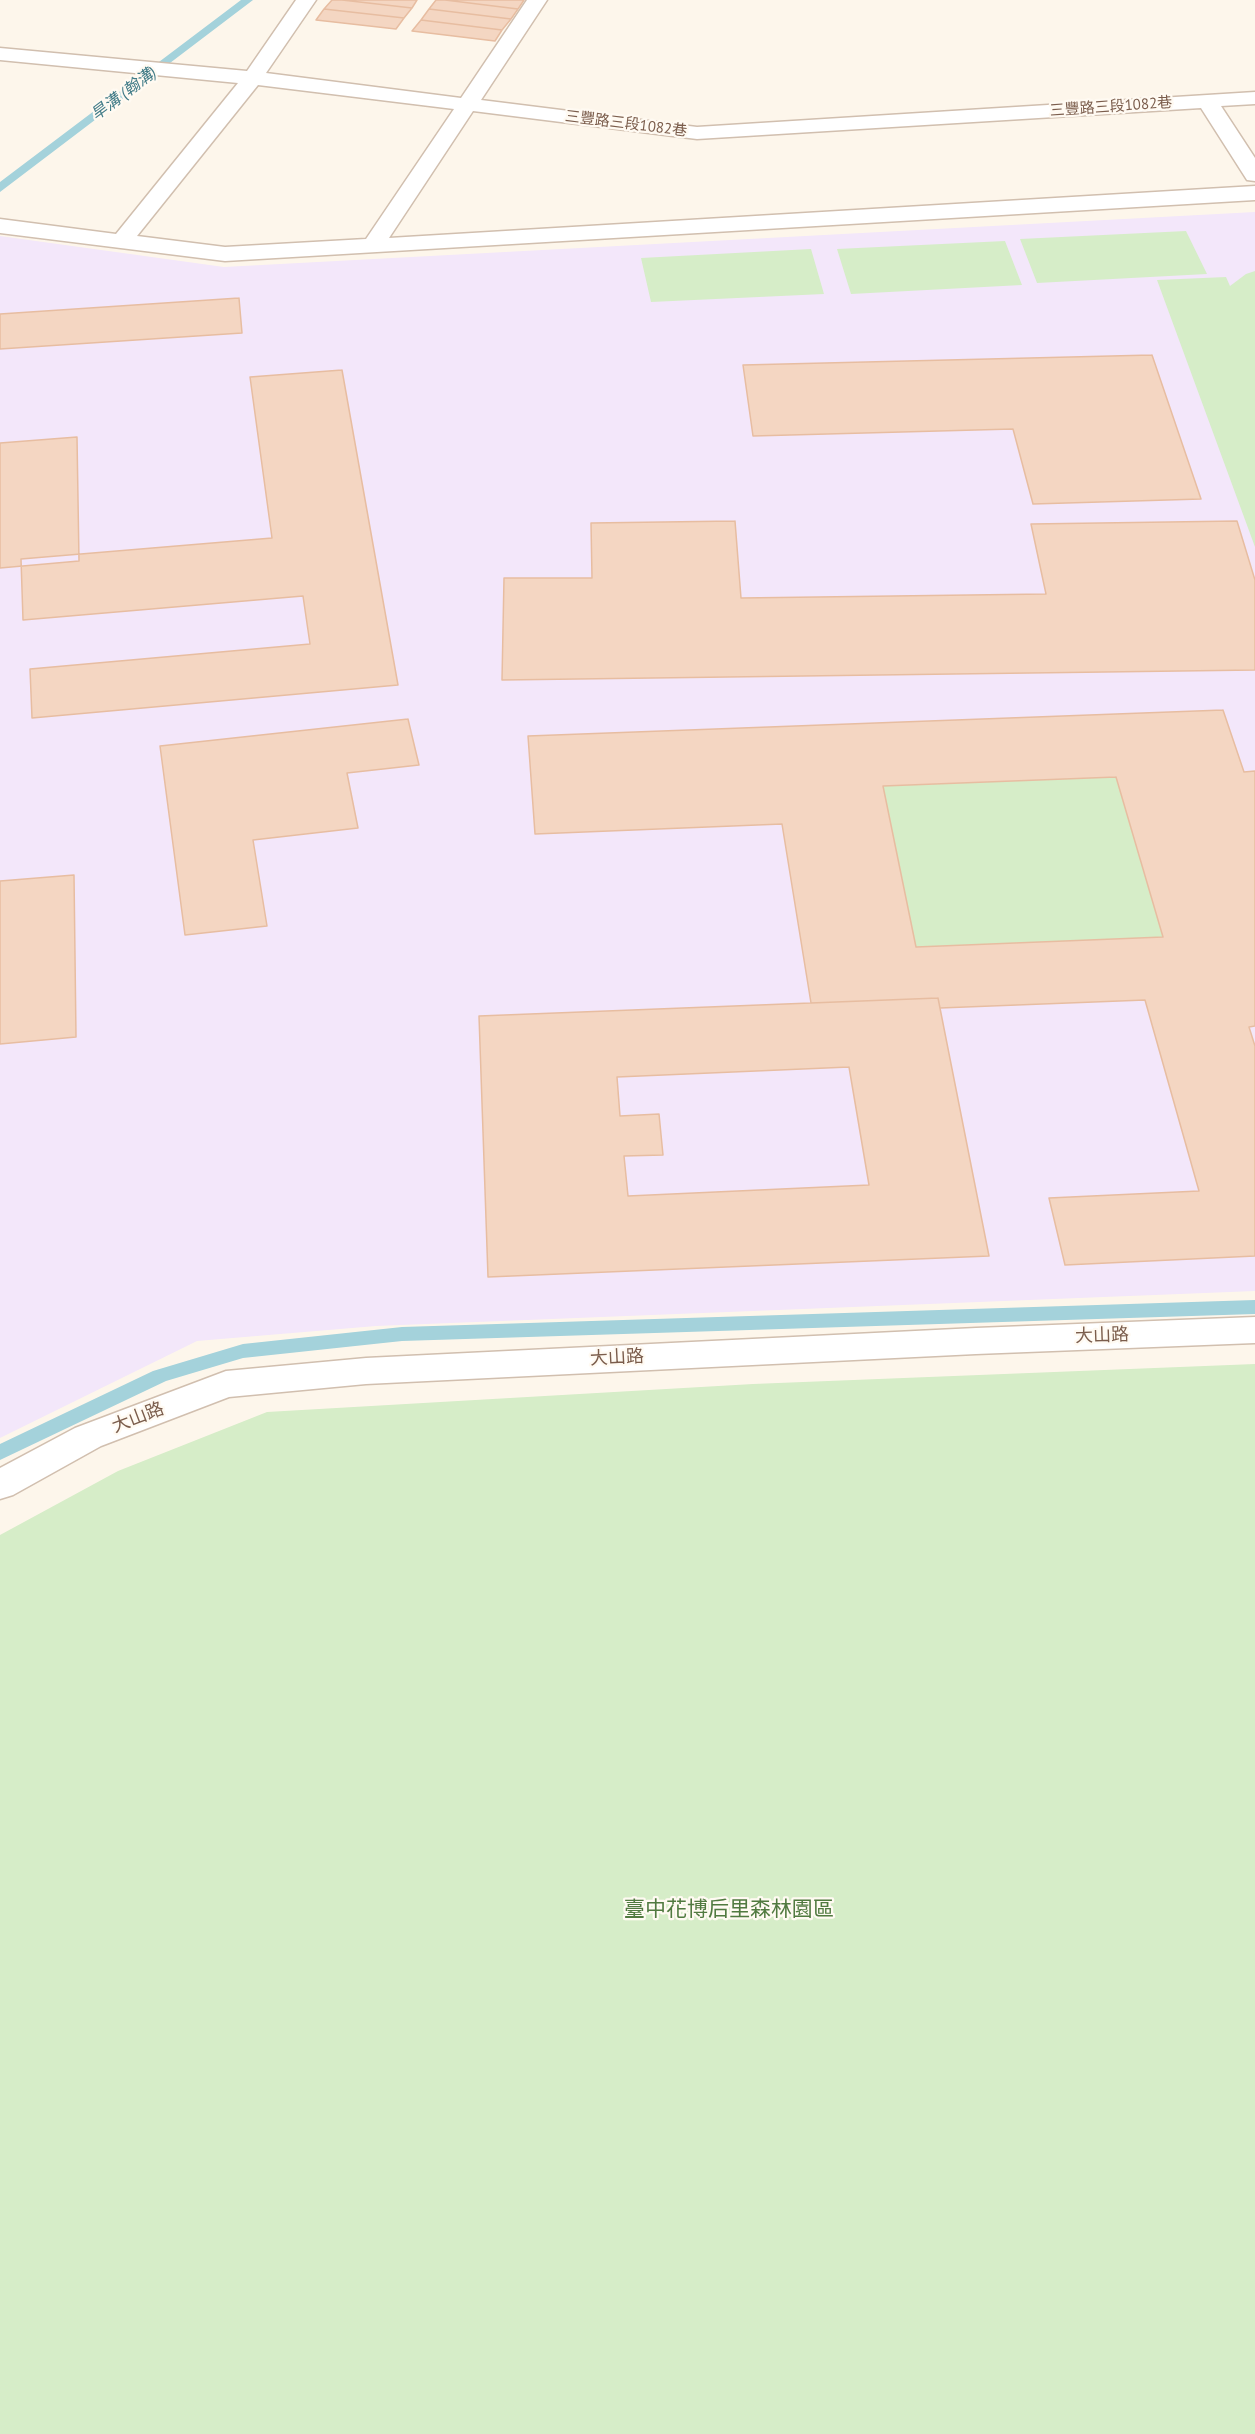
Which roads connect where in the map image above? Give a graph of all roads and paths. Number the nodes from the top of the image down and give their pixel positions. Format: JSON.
{"nodes":[{"id":1,"x":306,"y":0,"type":"edge"},
{"id":2,"x":537,"y":0,"type":"edge"},
{"id":3,"x":0,"y":54,"type":"edge"},
{"id":4,"x":253,"y":78,"type":"junction"},
{"id":5,"x":1255,"y":98,"type":"edge"},
{"id":6,"x":1207,"y":101,"type":"junction"},
{"id":7,"x":466,"y":104,"type":"junction"},
{"id":8,"x":1255,"y":175,"type":"edge"},
{"id":9,"x":1255,"y":193,"type":"edge"},
{"id":10,"x":0,"y":226,"type":"edge"},
{"id":11,"x":122,"y":241,"type":"junction"},
{"id":12,"x":374,"y":245,"type":"junction"},
{"id":13,"x":1255,"y":1330,"type":"edge"},
{"id":14,"x":0,"y":1485,"type":"edge"}],
"edges":[{"from":1,"to":4,"type":"street"},
{"from":2,"to":7,"type":"street"},
{"from":3,"to":4,"type":"street","name":"三豐路三段1082巷"},
{"from":4,"to":7,"type":"street","name":"三豐路三段1082巷"},
{"from":4,"to":11,"type":"street"},
{"from":5,"to":6,"type":"street","name":"三豐路三段1082巷"},
{"from":6,"to":7,"type":"street","name":"三豐路三段1082巷"},
{"from":6,"to":8,"type":"street"},
{"from":7,"to":12,"type":"street"},
{"from":9,"to":12,"type":"street"},
{"from":10,"to":11,"type":"street"},
{"from":11,"to":12,"type":"street"},
{"from":13,"to":14,"type":"street","name":"大山路"}]}
